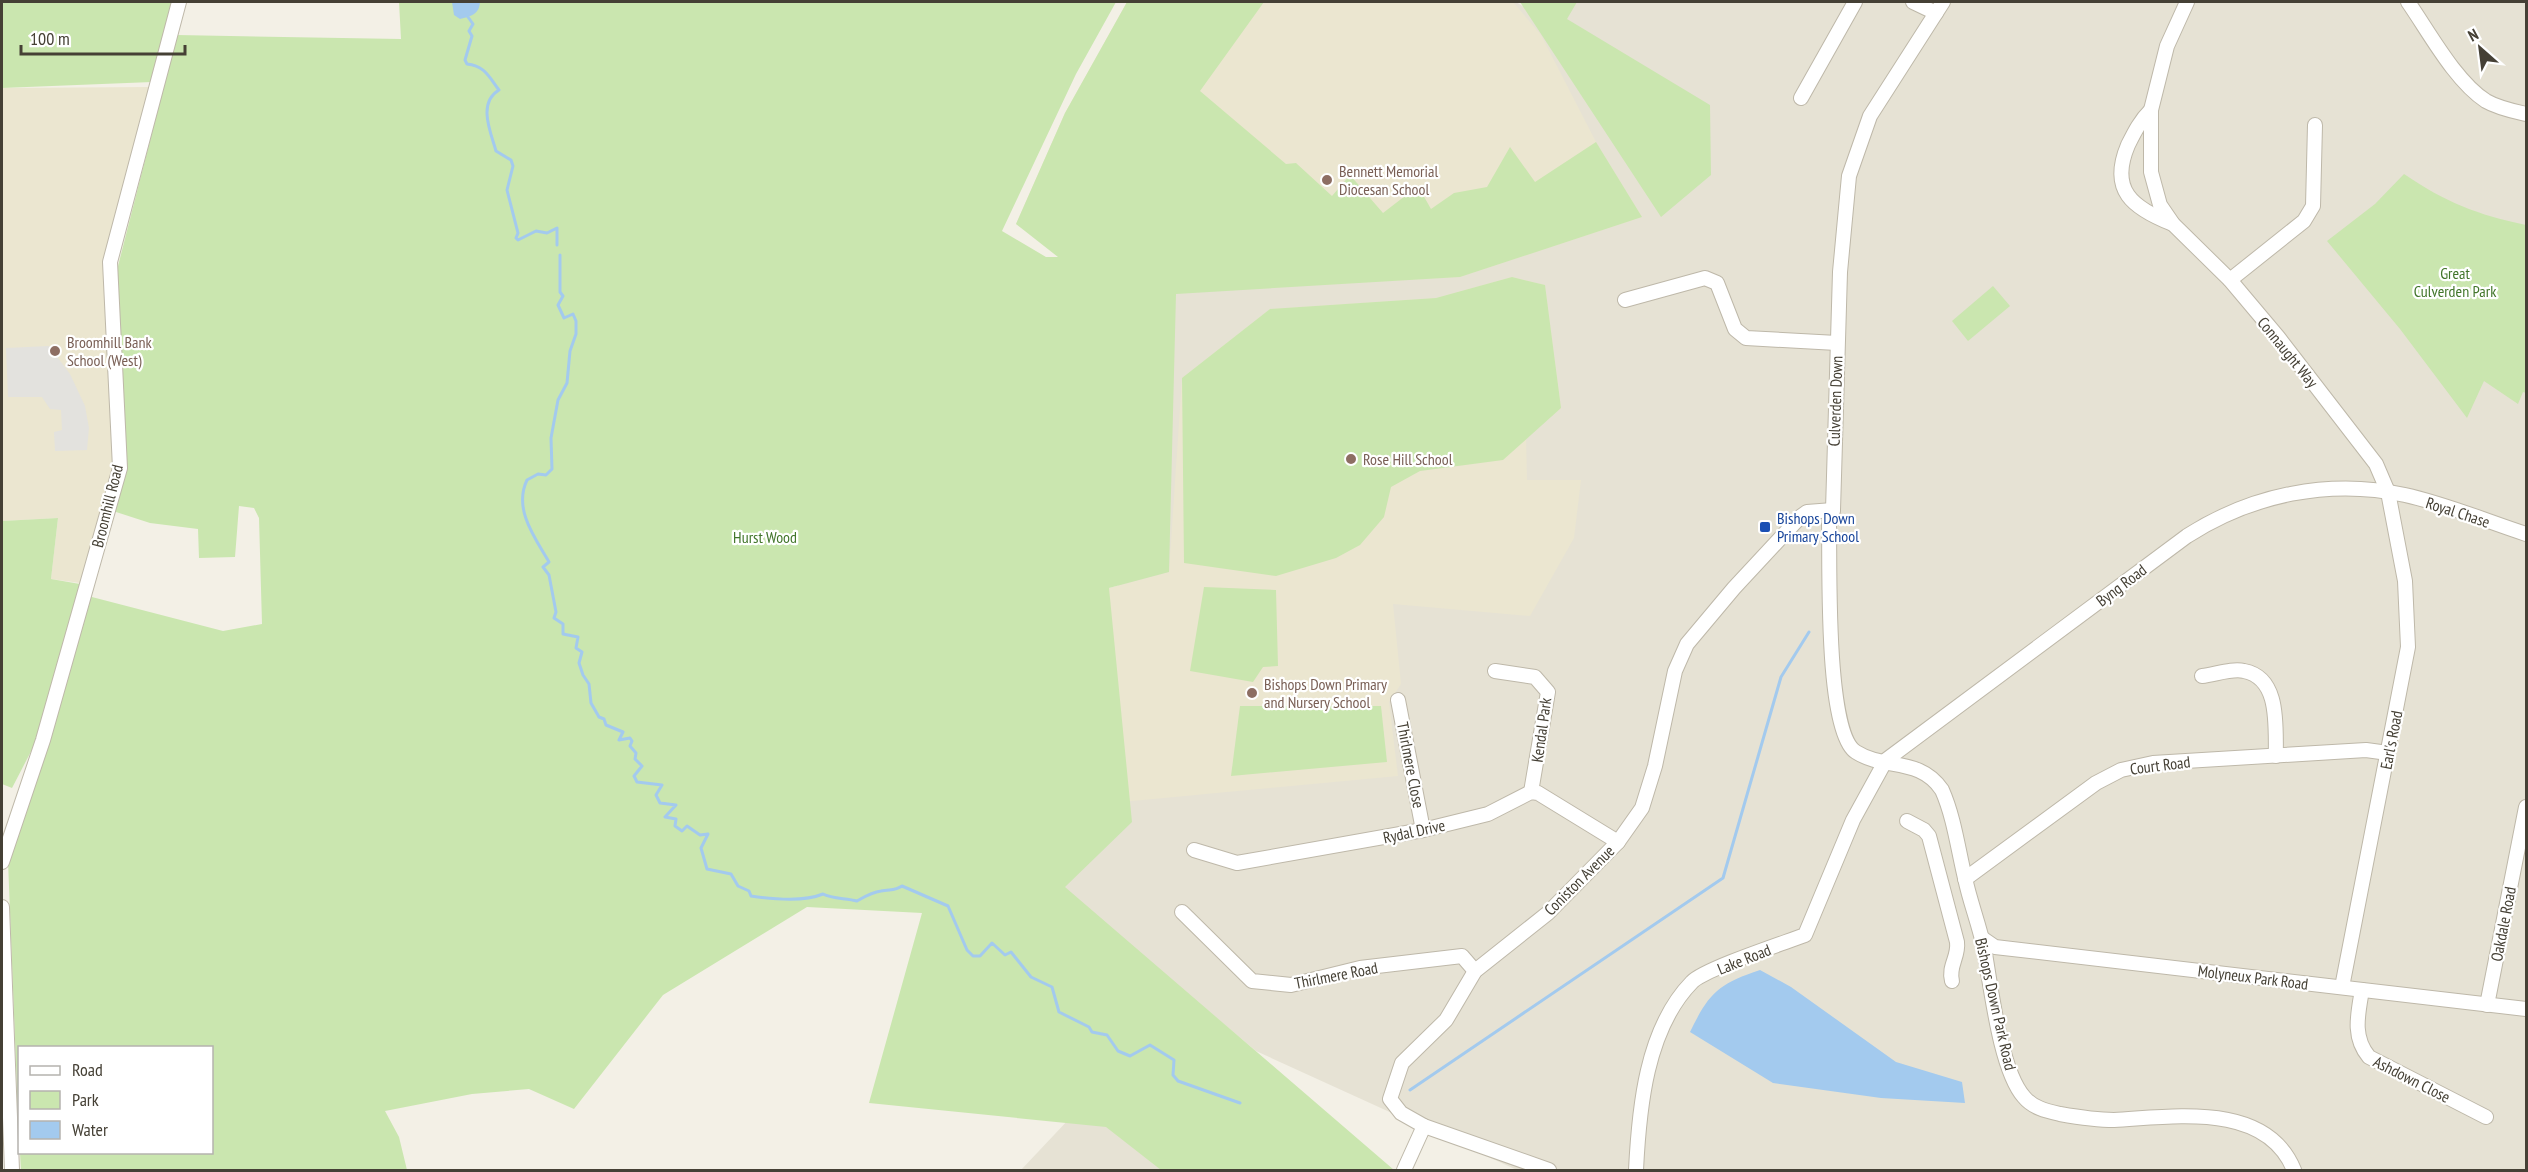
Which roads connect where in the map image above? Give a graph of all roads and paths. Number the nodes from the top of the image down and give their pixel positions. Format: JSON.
{"nodes":[{"id":1,"x":178,"y":2,"type":"edge"},
{"id":2,"x":1855,"y":2,"type":"edge"},
{"id":3,"x":1913,"y":2,"type":"edge"},
{"id":4,"x":2187,"y":2,"type":"edge"},
{"id":5,"x":2408,"y":2,"type":"edge"},
{"id":6,"x":1939,"y":7,"type":"edge"},
{"id":7,"x":1801,"y":98,"type":"dead end"},
{"id":8,"x":2151,"y":111,"type":"junction"},
{"id":9,"x":2526,"y":114,"type":"edge"},
{"id":10,"x":2315,"y":125,"type":"dead end"},
{"id":11,"x":2173,"y":224,"type":"junction"},
{"id":12,"x":2230,"y":280,"type":"junction"},
{"id":13,"x":1625,"y":300,"type":"dead end"},
{"id":14,"x":1837,"y":343,"type":"junction"},
{"id":15,"x":2388,"y":492,"type":"junction"},
{"id":16,"x":1833,"y":510,"type":"junction"},
{"id":17,"x":2526,"y":534,"type":"edge"},
{"id":18,"x":1495,"y":671,"type":"dead end"},
{"id":19,"x":2202,"y":676,"type":"dead end"},
{"id":20,"x":1398,"y":700,"type":"dead end"},
{"id":21,"x":2388,"y":753,"type":"junction"},
{"id":22,"x":2276,"y":756,"type":"junction"},
{"id":23,"x":1886,"y":760,"type":"junction"},
{"id":24,"x":1921,"y":770,"type":"joint"},
{"id":25,"x":1531,"y":792,"type":"junction"},
{"id":26,"x":2526,"y":807,"type":"edge"},
{"id":27,"x":1907,"y":821,"type":"dead end"},
{"id":28,"x":1423,"y":830,"type":"junction"},
{"id":29,"x":1618,"y":842,"type":"junction"},
{"id":30,"x":1194,"y":850,"type":"dead end"},
{"id":31,"x":2,"y":862,"type":"edge"},
{"id":32,"x":1965,"y":879,"type":"junction"},
{"id":33,"x":1972,"y":906,"type":"junction"},
{"id":34,"x":2,"y":907,"type":"edge"},
{"id":35,"x":1182,"y":912,"type":"dead end"},
{"id":36,"x":1949,"y":915,"type":"junction"},
{"id":37,"x":1982,"y":938,"type":"junction"},
{"id":38,"x":1475,"y":971,"type":"junction"},
{"id":39,"x":1952,"y":981,"type":"dead end"},
{"id":40,"x":2342,"y":987,"type":"junction"},
{"id":41,"x":2362,"y":990,"type":"junction"},
{"id":42,"x":2487,"y":1005,"type":"junction"},
{"id":43,"x":2526,"y":1009,"type":"edge"},
{"id":44,"x":2486,"y":1117,"type":"dead end"},
{"id":45,"x":1424,"y":1126,"type":"junction"},
{"id":46,"x":12,"y":1170,"type":"edge"},
{"id":47,"x":1404,"y":1170,"type":"edge"},
{"id":48,"x":1549,"y":1170,"type":"edge"},
{"id":49,"x":1636,"y":1170,"type":"edge"},
{"id":50,"x":2294,"y":1170,"type":"edge"}],
"edges":[{"from":1,"to":31,"type":"street","name":"Broomhill Road"},
{"from":2,"to":7,"type":"street"},
{"from":3,"to":6,"type":"street"},
{"from":4,"to":8,"type":"street","name":"Connaught Way"},
{"from":5,"to":9,"type":"street"},
{"from":6,"to":14,"type":"street","name":"Culverden Down"},
{"from":8,"to":11,"type":"street","name":"Connaught Way"},
{"from":8,"to":11,"type":"street","name":"Connaught Way"},
{"from":10,"to":12,"type":"street"},
{"from":11,"to":12,"type":"street","name":"Connaught Way"},
{"from":12,"to":15,"type":"street","name":"Connaught Way"},
{"from":13,"to":14,"type":"street"},
{"from":14,"to":16,"type":"street","name":"Culverden Down"},
{"from":15,"to":17,"type":"street","name":"Royal Chase"},
{"from":15,"to":21,"type":"street","name":"Earl's Road"},
{"from":15,"to":23,"type":"street","name":"Byng Road"},
{"from":16,"to":23,"type":"street","name":"Culverden Down"},
{"from":16,"to":29,"type":"street","name":"Coniston Avenue"},
{"from":18,"to":25,"type":"street","name":"Kendal Park"},
{"from":19,"to":22,"type":"street"},
{"from":20,"to":28,"type":"street","name":"Thirlmere Close"},
{"from":21,"to":22,"type":"street","name":"Court Road"},
{"from":21,"to":40,"type":"street","name":"Earl's Road"},
{"from":22,"to":32,"type":"street","name":"Court Road"},
{"from":23,"to":24,"type":"street","name":"Culverden Down"},
{"from":23,"to":49,"type":"street","name":"Lake Road"},
{"from":24,"to":32,"type":"street","name":"Bishops Down Park Road"},
{"from":25,"to":28,"type":"street","name":"Rydal Drive"},
{"from":25,"to":29,"type":"street"},
{"from":26,"to":42,"type":"street","name":"Oakdale Road"},
{"from":27,"to":36,"type":"street"},
{"from":28,"to":30,"type":"street","name":"Rydal Drive"},
{"from":29,"to":38,"type":"street","name":"Coniston Avenue"},
{"from":32,"to":33,"type":"street","name":"Bishops Down Park Road"},
{"from":33,"to":36,"type":"street"},
{"from":33,"to":37,"type":"street","name":"Bishops Down Park Road"},
{"from":34,"to":46,"type":"street"},
{"from":35,"to":38,"type":"street","name":"Thirlmere Road"},
{"from":36,"to":39,"type":"street"},
{"from":37,"to":40,"type":"street","name":"Molyneux Park Road"},
{"from":37,"to":50,"type":"street","name":"Bishops Down Park Road"},
{"from":38,"to":45,"type":"street","name":"Coniston Avenue"},
{"from":40,"to":41,"type":"street","name":"Molyneux Park Road"},
{"from":41,"to":42,"type":"street","name":"Molyneux Park Road"},
{"from":41,"to":44,"type":"street","name":"Ashdown Close"},
{"from":42,"to":43,"type":"street","name":"Molyneux Park Road"},
{"from":45,"to":47,"type":"street"},
{"from":45,"to":48,"type":"street","name":"Coniston Avenue"}]}
